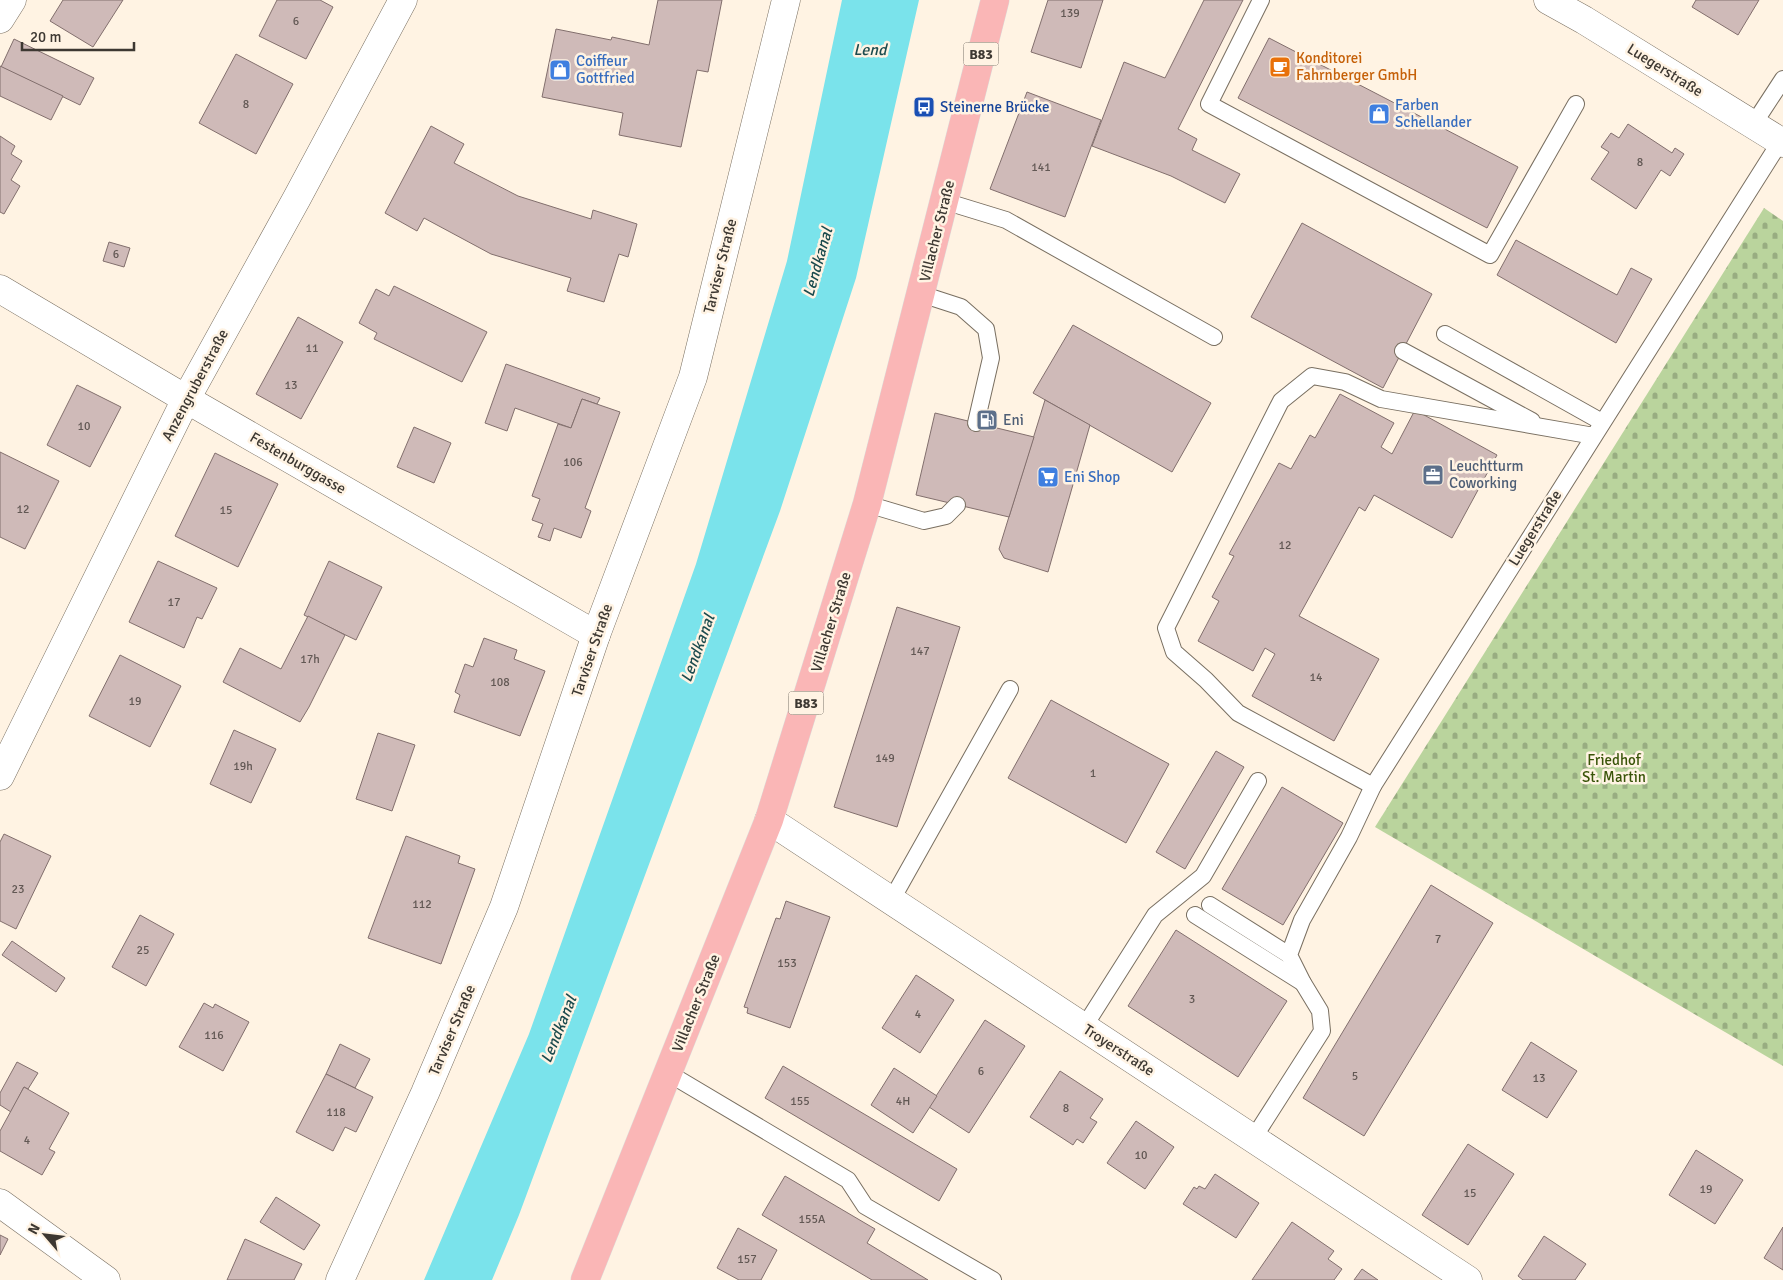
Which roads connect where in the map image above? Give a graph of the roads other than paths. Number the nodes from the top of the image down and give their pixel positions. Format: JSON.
{"nodes":[{"id":1,"x":12,"y":0,"type":"edge"},
{"id":2,"x":403,"y":0,"type":"edge"},
{"id":3,"x":786,"y":0,"type":"edge"},
{"id":4,"x":995,"y":0,"type":"edge"},
{"id":5,"x":1261,"y":0,"type":"edge"},
{"id":6,"x":1548,"y":0,"type":"edge"},
{"id":7,"x":0,"y":19,"type":"edge"},
{"id":8,"x":1783,"y":79,"type":"edge"},
{"id":9,"x":1576,"y":104,"type":"dead end"},
{"id":10,"x":1753,"y":125,"type":"junction"},
{"id":11,"x":1782,"y":142,"type":"edge"},
{"id":12,"x":944,"y":201,"type":"junction"},
{"id":13,"x":0,"y":289,"type":"edge"},
{"id":14,"x":921,"y":294,"type":"junction"},
{"id":15,"x":1445,"y":334,"type":"dead end"},
{"id":16,"x":1214,"y":337,"type":"dead end"},
{"id":17,"x":1403,"y":351,"type":"dead end"},
{"id":18,"x":186,"y":399,"type":"junction"},
{"id":19,"x":976,"y":423,"type":"dead end"},
{"id":20,"x":1545,"y":428,"type":"junction"},
{"id":21,"x":1598,"y":429,"type":"junction"},
{"id":22,"x":867,"y":504,"type":"junction"},
{"id":23,"x":957,"y":505,"type":"dead end"},
{"id":24,"x":596,"y":635,"type":"junction"},
{"id":25,"x":1010,"y":689,"type":"dead end"},
{"id":26,"x":0,"y":776,"type":"edge"},
{"id":27,"x":1258,"y":781,"type":"dead end"},
{"id":28,"x":1373,"y":786,"type":"junction"},
{"id":29,"x":770,"y":820,"type":"junction"},
{"id":30,"x":891,"y":901,"type":"junction"},
{"id":31,"x":1210,"y":905,"type":"dead end"},
{"id":32,"x":1194,"y":915,"type":"dead end"},
{"id":33,"x":1289,"y":955,"type":"junction"},
{"id":34,"x":1303,"y":983,"type":"junction"},
{"id":35,"x":1084,"y":1027,"type":"junction"},
{"id":36,"x":668,"y":1073,"type":"junction"},
{"id":37,"x":1254,"y":1139,"type":"junction"},
{"id":38,"x":0,"y":1203,"type":"edge"},
{"id":39,"x":106,"y":1280,"type":"edge"},
{"id":40,"x":340,"y":1280,"type":"edge"},
{"id":41,"x":585,"y":1280,"type":"edge"},
{"id":42,"x":993,"y":1280,"type":"edge"},
{"id":43,"x":1468,"y":1280,"type":"edge"}],
"edges":[{"from":1,"to":7,"type":"street"},
{"from":2,"to":18,"type":"street","name":"Anzengruberstraße"},
{"from":3,"to":24,"type":"street","name":"Tarviser Straße"},
{"from":4,"to":12,"type":"main road","name":"Villacher Straße","number":"B83"},
{"from":5,"to":9,"type":"lane"},
{"from":6,"to":10,"type":"street","name":"Luegerstraße"},
{"from":8,"to":10,"type":"lane"},
{"from":10,"to":11,"type":"street","name":"Luegerstraße"},
{"from":11,"to":21,"type":"lane","name":"Luegerstraße"},
{"from":12,"to":14,"type":"main road","name":"Villacher Straße","number":"B83"},
{"from":12,"to":16,"type":"lane"},
{"from":13,"to":18,"type":"street","name":"Festenburggasse"},
{"from":14,"to":19,"type":"lane"},
{"from":14,"to":22,"type":"main road","name":"Villacher Straße","number":"B83"},
{"from":15,"to":21,"type":"lane"},
{"from":17,"to":20,"type":"lane"},
{"from":18,"to":24,"type":"street","name":"Festenburggasse"},
{"from":18,"to":26,"type":"street","name":"Anzengruberstraße"},
{"from":20,"to":21,"type":"lane"},
{"from":20,"to":28,"type":"lane"},
{"from":21,"to":28,"type":"lane","name":"Luegerstraße"},
{"from":22,"to":23,"type":"lane"},
{"from":22,"to":29,"type":"main road","name":"Villacher Straße","number":"B83"},
{"from":24,"to":40,"type":"street","name":"Tarviser Straße"},
{"from":25,"to":30,"type":"lane"},
{"from":27,"to":35,"type":"lane"},
{"from":28,"to":33,"type":"lane","name":"Luegerstraße"},
{"from":29,"to":30,"type":"street","name":"Troyerstraße"},
{"from":29,"to":36,"type":"main road","name":"Villacher Straße","number":"B83"},
{"from":30,"to":35,"type":"street","name":"Troyerstraße"},
{"from":31,"to":33,"type":"lane"},
{"from":32,"to":34,"type":"lane"},
{"from":33,"to":34,"type":"lane"},
{"from":34,"to":37,"type":"lane"},
{"from":35,"to":37,"type":"street","name":"Troyerstraße"},
{"from":36,"to":41,"type":"main road","name":"Villacher Straße","number":"B83"},
{"from":36,"to":42,"type":"lane"},
{"from":37,"to":43,"type":"street","name":"Troyerstraße"},
{"from":38,"to":39,"type":"street"}]}
